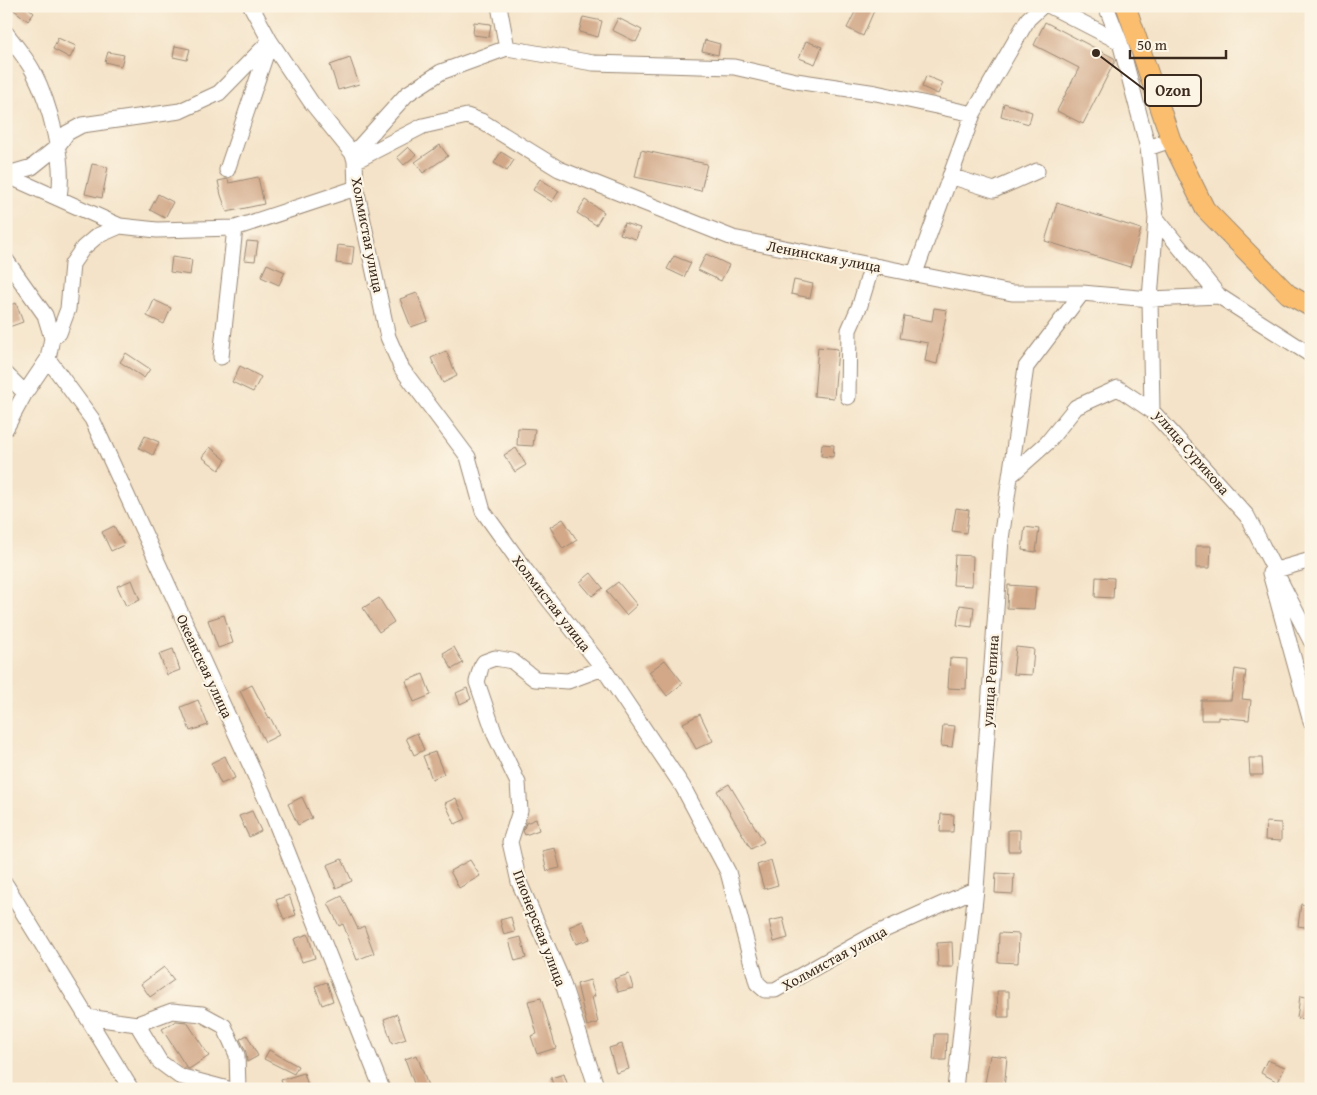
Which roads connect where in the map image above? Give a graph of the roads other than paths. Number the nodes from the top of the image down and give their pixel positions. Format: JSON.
{"nodes":[{"id":1,"x":251,"y":6,"type":"edge"},
{"id":2,"x":499,"y":6,"type":"edge"},
{"id":3,"x":1042,"y":6,"type":"edge"},
{"id":4,"x":1050,"y":6,"type":"edge"},
{"id":5,"x":1106,"y":6,"type":"edge"},
{"id":6,"x":1126,"y":6,"type":"edge"},
{"id":7,"x":6,"y":33,"type":"edge"},
{"id":8,"x":270,"y":41,"type":"junction"},
{"id":9,"x":1120,"y":42,"type":"junction"},
{"id":10,"x":507,"y":48,"type":"junction"},
{"id":11,"x":973,"y":114,"type":"junction"},
{"id":12,"x":1171,"y":140,"type":"junction"},
{"id":13,"x":57,"y":147,"type":"junction"},
{"id":14,"x":1148,"y":148,"type":"junction"},
{"id":15,"x":354,"y":158,"type":"junction"},
{"id":16,"x":227,"y":170,"type":"dead end"},
{"id":17,"x":1037,"y":171,"type":"dead end"},
{"id":18,"x":6,"y":174,"type":"edge"},
{"id":19,"x":950,"y":176,"type":"junction"},
{"id":20,"x":356,"y":188,"type":"junction"},
{"id":21,"x":59,"y":197,"type":"junction"},
{"id":22,"x":1156,"y":218,"type":"junction"},
{"id":23,"x":120,"y":226,"type":"junction"},
{"id":24,"x":235,"y":228,"type":"junction"},
{"id":25,"x":6,"y":260,"type":"edge"},
{"id":26,"x":872,"y":265,"type":"junction"},
{"id":27,"x":915,"y":273,"type":"junction"},
{"id":28,"x":1082,"y":293,"type":"junction"},
{"id":29,"x":1219,"y":296,"type":"junction"},
{"id":30,"x":1150,"y":299,"type":"junction"},
{"id":31,"x":1311,"y":307,"type":"edge"},
{"id":32,"x":52,"y":338,"type":"junction"},
{"id":33,"x":1311,"y":355,"type":"edge"},
{"id":34,"x":221,"y":357,"type":"dead end"},
{"id":35,"x":48,"y":359,"type":"junction"},
{"id":36,"x":6,"y":374,"type":"edge"},
{"id":37,"x":25,"y":394,"type":"junction"},
{"id":38,"x":848,"y":397,"type":"dead end"},
{"id":39,"x":1152,"y":411,"type":"junction"},
{"id":40,"x":6,"y":428,"type":"edge"},
{"id":41,"x":1010,"y":476,"type":"junction"},
{"id":42,"x":1264,"y":550,"type":"junction"},
{"id":43,"x":1311,"y":560,"type":"edge"},
{"id":44,"x":1276,"y":570,"type":"junction"},
{"id":45,"x":1311,"y":641,"type":"edge"},
{"id":46,"x":603,"y":668,"type":"junction"},
{"id":47,"x":1311,"y":722,"type":"edge"},
{"id":48,"x":6,"y":885,"type":"edge"},
{"id":49,"x":976,"y":889,"type":"junction"},
{"id":50,"x":87,"y":1017,"type":"junction"},
{"id":51,"x":137,"y":1024,"type":"junction"},
{"id":52,"x":131,"y":1089,"type":"edge"},
{"id":53,"x":228,"y":1089,"type":"edge"},
{"id":54,"x":238,"y":1089,"type":"edge"},
{"id":55,"x":382,"y":1089,"type":"edge"},
{"id":56,"x":597,"y":1089,"type":"edge"},
{"id":57,"x":955,"y":1089,"type":"edge"}],
"edges":[{"from":1,"to":8,"type":"street"},
{"from":2,"to":10,"type":"street"},
{"from":3,"to":11,"type":"street"},
{"from":4,"to":9,"type":"street"},
{"from":5,"to":9,"type":"street","name":"улица Сурикова"},
{"from":6,"to":12,"type":"main road"},
{"from":7,"to":13,"type":"street"},
{"from":8,"to":13,"type":"street"},
{"from":8,"to":15,"type":"street"},
{"from":8,"to":16,"type":"street"},
{"from":9,"to":14,"type":"street","name":"улица Сурикова"},
{"from":10,"to":11,"type":"street"},
{"from":10,"to":15,"type":"street"},
{"from":11,"to":19,"type":"street"},
{"from":12,"to":14,"type":"street"},
{"from":12,"to":31,"type":"main road"},
{"from":13,"to":18,"type":"street"},
{"from":13,"to":21,"type":"street"},
{"from":14,"to":22,"type":"street","name":"улица Сурикова"},
{"from":15,"to":20,"type":"street","name":"Холмистая улица"},
{"from":15,"to":26,"type":"street","name":"Ленинская улица"},
{"from":17,"to":19,"type":"street"},
{"from":18,"to":21,"type":"street"},
{"from":19,"to":27,"type":"street"},
{"from":20,"to":24,"type":"street"},
{"from":20,"to":46,"type":"street","name":"Холмистая улица"},
{"from":21,"to":23,"type":"street"},
{"from":22,"to":29,"type":"street"},
{"from":22,"to":30,"type":"street","name":"улица Сурикова"},
{"from":23,"to":24,"type":"street"},
{"from":23,"to":32,"type":"street"},
{"from":24,"to":34,"type":"street"},
{"from":25,"to":32,"type":"street"},
{"from":26,"to":27,"type":"street","name":"Ленинская улица"},
{"from":26,"to":38,"type":"street"},
{"from":27,"to":28,"type":"street","name":"Ленинская улица"},
{"from":28,"to":30,"type":"street","name":"Ленинская улица"},
{"from":28,"to":41,"type":"street","name":"улица Репина"},
{"from":29,"to":30,"type":"street","name":"Ленинская улица"},
{"from":29,"to":33,"type":"street"},
{"from":30,"to":39,"type":"street","name":"улица Сурикова"},
{"from":32,"to":35,"type":"street"},
{"from":35,"to":37,"type":"street"},
{"from":35,"to":55,"type":"street","name":"Океанская улица"},
{"from":36,"to":37,"type":"street"},
{"from":37,"to":40,"type":"street"},
{"from":39,"to":41,"type":"street"},
{"from":39,"to":42,"type":"street","name":"улица Сурикова"},
{"from":41,"to":49,"type":"street","name":"улица Репина"},
{"from":42,"to":44,"type":"street","name":"улица Сурикова"},
{"from":42,"to":47,"type":"street"},
{"from":43,"to":44,"type":"street"},
{"from":44,"to":45,"type":"street","name":"улица Сурикова"},
{"from":46,"to":49,"type":"street","name":"Холмистая улица"},
{"from":46,"to":56,"type":"street","name":"Пионерская улица"},
{"from":48,"to":50,"type":"street"},
{"from":49,"to":57,"type":"street","name":"улица Репина"},
{"from":50,"to":51,"type":"street"},
{"from":50,"to":52,"type":"street"},
{"from":51,"to":53,"type":"street"},
{"from":51,"to":54,"type":"street"}]}
